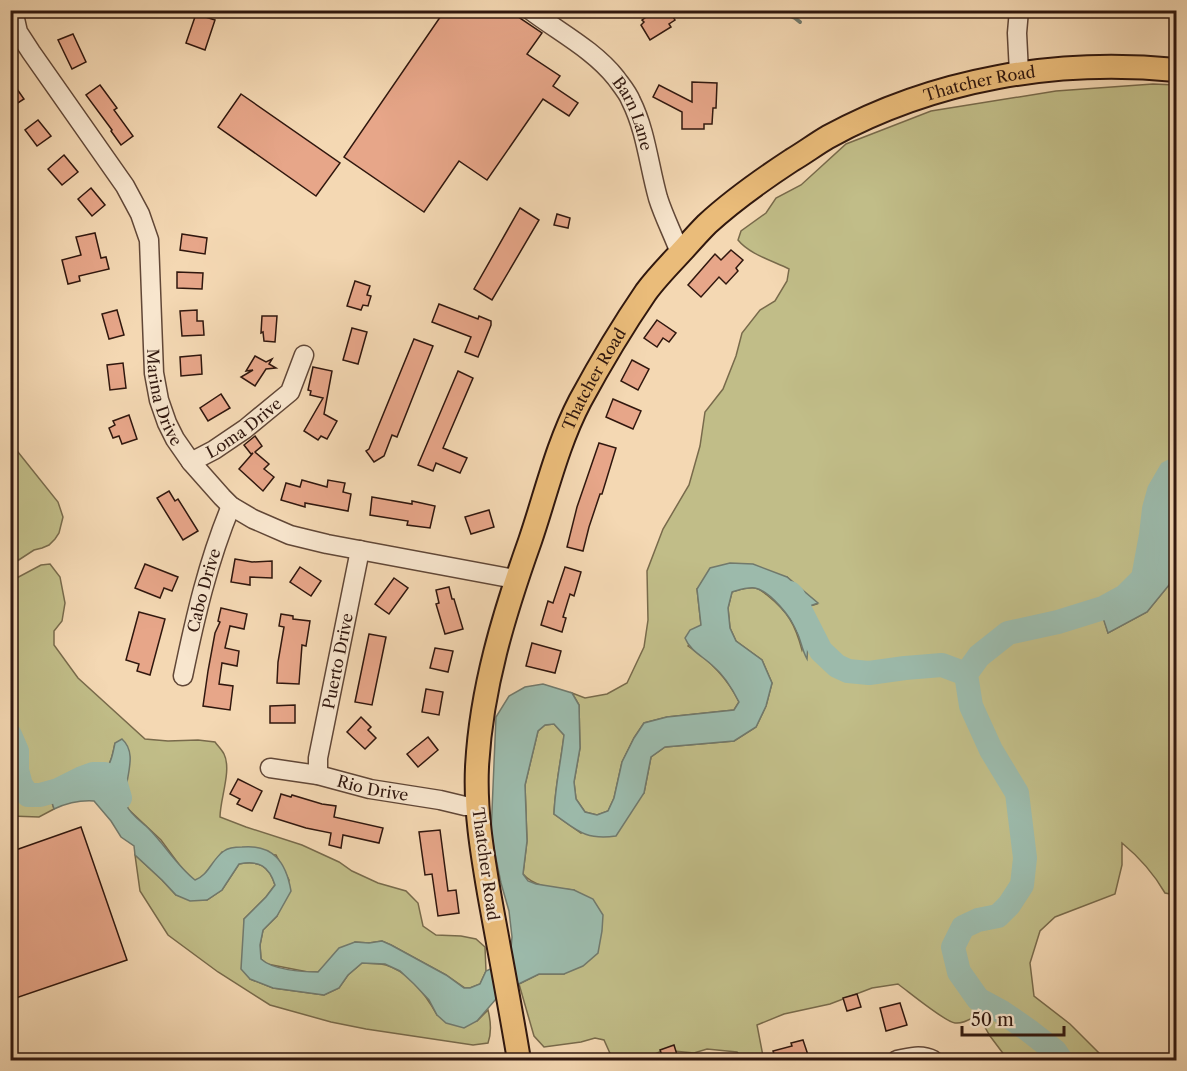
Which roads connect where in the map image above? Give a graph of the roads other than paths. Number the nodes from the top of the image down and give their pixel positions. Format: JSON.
{"nodes":[{"id":1,"x":13,"y":10,"type":"edge"},
{"id":2,"x":1019,"y":10,"type":"edge"},
{"id":3,"x":536,"y":12,"type":"edge"},
{"id":4,"x":1176,"y":70,"type":"edge"},
{"id":5,"x":1019,"y":73,"type":"junction"},
{"id":6,"x":680,"y":253,"type":"junction"},
{"id":7,"x":304,"y":355,"type":"dead end"},
{"id":8,"x":191,"y":462,"type":"junction"},
{"id":9,"x":231,"y":506,"type":"junction"},
{"id":10,"x":360,"y":550,"type":"junction"},
{"id":11,"x":515,"y":579,"type":"junction"},
{"id":12,"x":183,"y":676,"type":"dead end"},
{"id":13,"x":270,"y":768,"type":"dead end"},
{"id":14,"x":318,"y":775,"type":"junction"},
{"id":15,"x":478,"y":806,"type":"junction"},
{"id":16,"x":931,"y":1059,"type":"edge"},
{"id":17,"x":519,"y":1060,"type":"edge"},
{"id":18,"x":897,"y":1060,"type":"edge"}],
"edges":[{"from":1,"to":8,"type":"street","name":"Marina Drive"},
{"from":2,"to":5,"type":"street"},
{"from":3,"to":6,"type":"street","name":"Barn Lane"},
{"from":4,"to":5,"type":"main road","name":"Thatcher Road"},
{"from":5,"to":6,"type":"main road","name":"Thatcher Road"},
{"from":6,"to":11,"type":"main road","name":"Thatcher Road"},
{"from":7,"to":8,"type":"street","name":"Loma Drive"},
{"from":8,"to":9,"type":"street","name":"Marina Drive"},
{"from":9,"to":10,"type":"street","name":"Marina Drive"},
{"from":9,"to":12,"type":"street","name":"Cabo Drive"},
{"from":10,"to":11,"type":"street","name":"Marina Drive"},
{"from":10,"to":14,"type":"street","name":"Puerto Drive"},
{"from":11,"to":15,"type":"main road","name":"Thatcher Road"},
{"from":13,"to":14,"type":"street","name":"Rio Drive"},
{"from":14,"to":15,"type":"street","name":"Rio Drive"},
{"from":15,"to":17,"type":"main road","name":"Thatcher Road"},
{"from":16,"to":18,"type":"street"}]}
